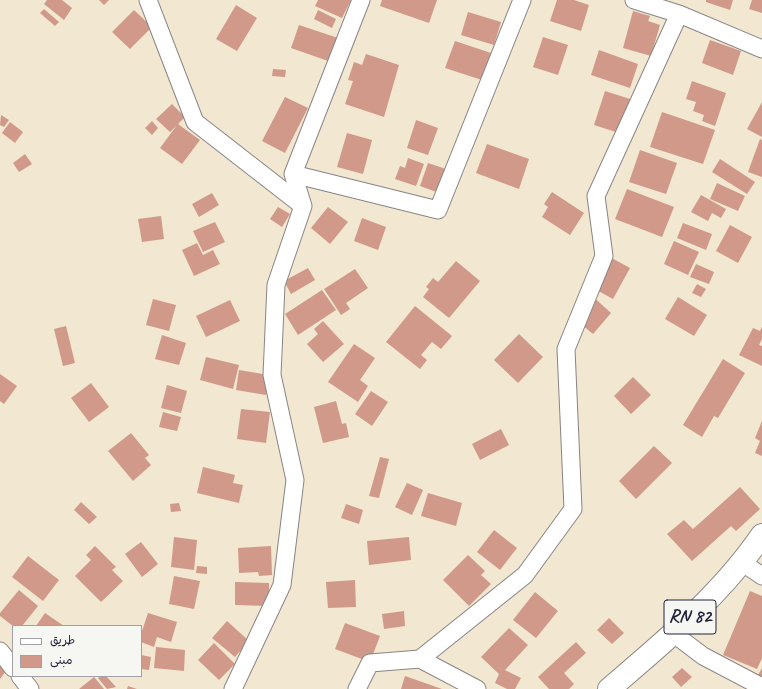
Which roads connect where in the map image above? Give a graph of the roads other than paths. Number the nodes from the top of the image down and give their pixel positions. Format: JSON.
{"nodes":[{"id":1,"x":148,"y":0,"type":"edge"},
{"id":2,"x":362,"y":0,"type":"edge"},
{"id":3,"x":522,"y":0,"type":"edge"},
{"id":4,"x":634,"y":0,"type":"edge"},
{"id":5,"x":680,"y":14,"type":"junction"},
{"id":6,"x":762,"y":49,"type":"edge"},
{"id":7,"x":293,"y":174,"type":"junction"},
{"id":8,"x":303,"y":206,"type":"junction"},
{"id":9,"x":762,"y":535,"type":"edge"},
{"id":10,"x":743,"y":563,"type":"junction"},
{"id":11,"x":762,"y":576,"type":"edge"},
{"id":12,"x":674,"y":634,"type":"junction"},
{"id":13,"x":0,"y":651,"type":"edge"},
{"id":14,"x":420,"y":659,"type":"junction"},
{"id":15,"x":12,"y":667,"type":"edge"},
{"id":16,"x":21,"y":677,"type":"edge"},
{"id":17,"x":762,"y":686,"type":"edge"},
{"id":18,"x":30,"y":689,"type":"edge"},
{"id":19,"x":233,"y":689,"type":"edge"},
{"id":20,"x":357,"y":689,"type":"edge"},
{"id":21,"x":477,"y":689,"type":"edge"},
{"id":22,"x":608,"y":689,"type":"edge"}],
"edges":[{"from":1,"to":8,"type":"street"},
{"from":2,"to":7,"type":"street"},
{"from":3,"to":7,"type":"street"},
{"from":4,"to":5,"type":"street"},
{"from":5,"to":6,"type":"street"},
{"from":5,"to":14,"type":"street"},
{"from":7,"to":8,"type":"street"},
{"from":8,"to":19,"type":"street"},
{"from":9,"to":10,"type":"main road","number":"RN 82"},
{"from":10,"to":11,"type":"street"},
{"from":10,"to":12,"type":"main road","number":"RN 82"},
{"from":12,"to":17,"type":"street"},
{"from":12,"to":22,"type":"main road","number":"RN 82"},
{"from":13,"to":15,"type":"street"},
{"from":14,"to":20,"type":"street"},
{"from":14,"to":21,"type":"street"},
{"from":16,"to":18,"type":"street"}]}
